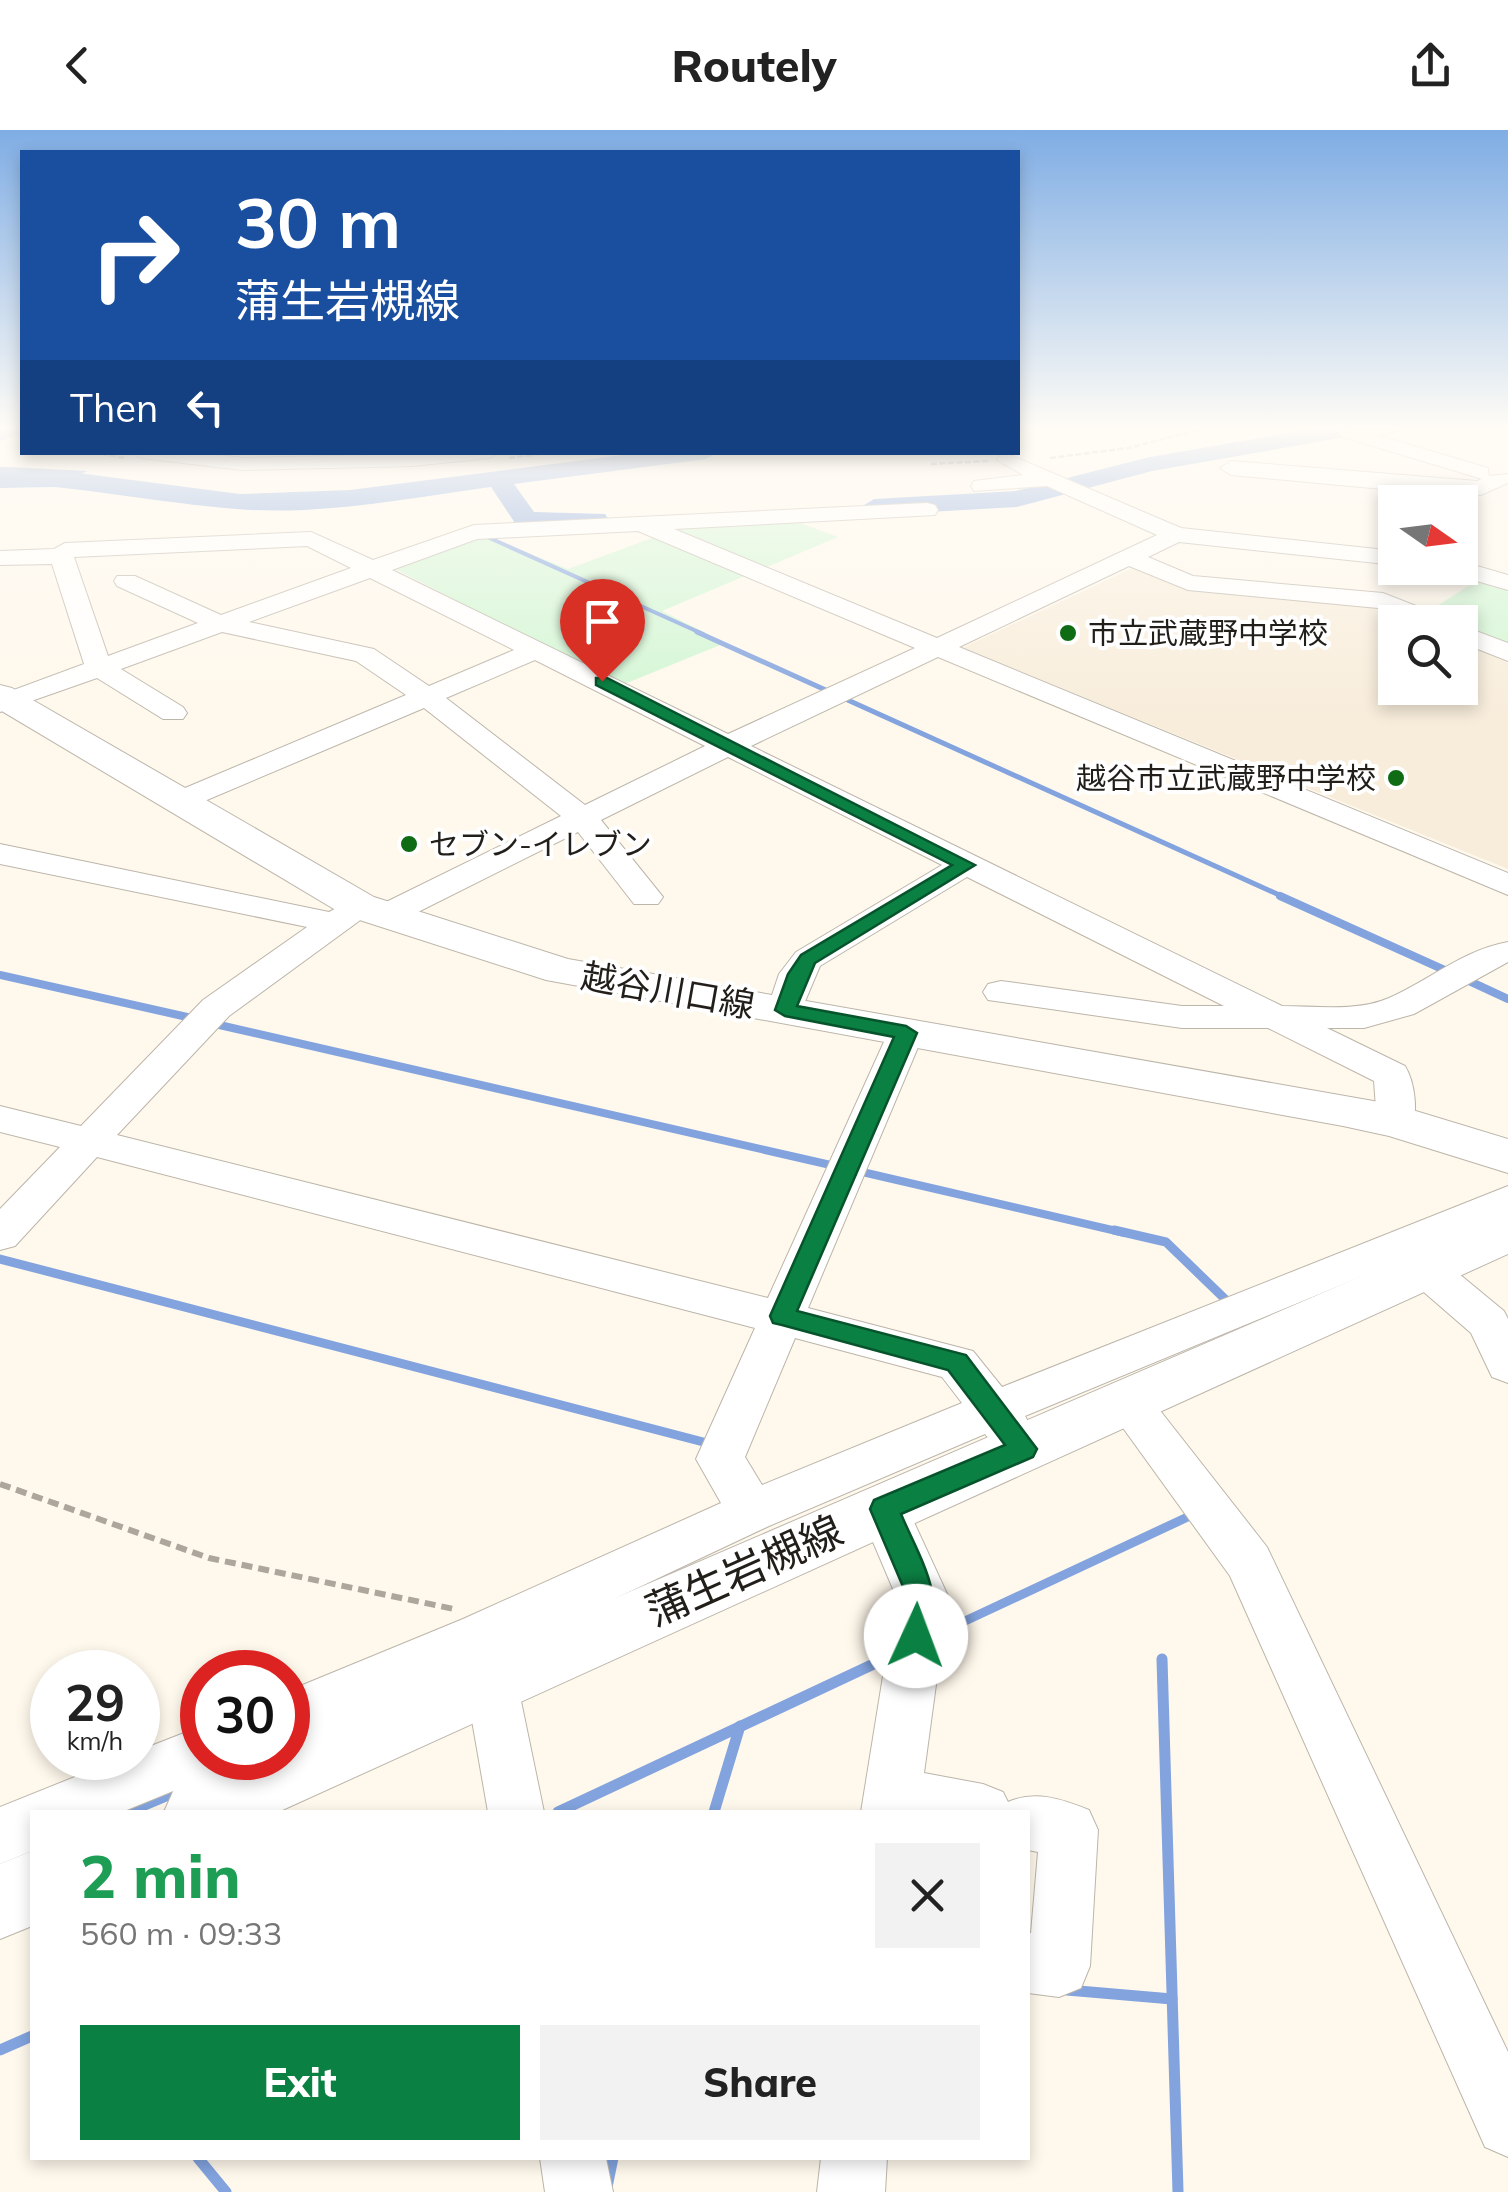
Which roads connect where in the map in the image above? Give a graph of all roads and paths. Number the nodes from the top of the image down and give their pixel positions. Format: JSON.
{"nodes":[{"id":1,"x":697,"y":521,"type":"edge"},
{"id":2,"x":1145,"y":521,"type":"edge"},
{"id":3,"x":640,"y":524,"type":"junction"},
{"id":4,"x":1176,"y":535,"type":"junction"},
{"id":5,"x":62,"y":556,"type":"junction"},
{"id":6,"x":1378,"y":556,"type":"edge"},
{"id":7,"x":1127,"y":557,"type":"junction"},
{"id":8,"x":0,"y":558,"type":"edge"},
{"id":9,"x":374,"y":568,"type":"junction"},
{"id":10,"x":1478,"y":574,"type":"edge"},
{"id":11,"x":126,"y":581,"type":"dead end"},
{"id":12,"x":1508,"y":583,"type":"edge"},
{"id":13,"x":1393,"y":605,"type":"edge"},
{"id":14,"x":220,"y":624,"type":"junction"},
{"id":15,"x":1478,"y":640,"type":"edge"},
{"id":16,"x":932,"y":648,"type":"junction"},
{"id":17,"x":539,"y":649,"type":"junction"},
{"id":18,"x":1508,"y":653,"type":"edge"},
{"id":19,"x":98,"y":667,"type":"junction"},
{"id":20,"x":426,"y":696,"type":"junction"},
{"id":21,"x":3,"y":700,"type":"edge"},
{"id":22,"x":174,"y":713,"type":"dead end"},
{"id":23,"x":727,"y":746,"type":"junction"},
{"id":24,"x":177,"y":802,"type":"junction"},
{"id":25,"x":584,"y":820,"type":"junction"},
{"id":26,"x":0,"y":854,"type":"edge"},
{"id":27,"x":966,"y":865,"type":"junction"},
{"id":28,"x":1508,"y":885,"type":"edge"},
{"id":29,"x":646,"y":896,"type":"dead end"},
{"id":30,"x":360,"y":915,"type":"junction"},
{"id":31,"x":1508,"y":952,"type":"edge"},
{"id":32,"x":1001,"y":992,"type":"dead end"},
{"id":33,"x":785,"y":1010,"type":"junction"},
{"id":34,"x":1274,"y":1019,"type":"junction"},
{"id":35,"x":906,"y":1033,"type":"junction"},
{"id":36,"x":0,"y":1119,"type":"edge"},
{"id":37,"x":1396,"y":1122,"type":"junction"},
{"id":38,"x":90,"y":1141,"type":"junction"},
{"id":39,"x":1508,"y":1156,"type":"edge"},
{"id":40,"x":1508,"y":1200,"type":"edge"},
{"id":41,"x":1508,"y":1232,"type":"edge"},
{"id":42,"x":0,"y":1236,"type":"edge"},
{"id":43,"x":1426,"y":1270,"type":"junction"},
{"id":44,"x":782,"y":1316,"type":"junction"},
{"id":45,"x":1508,"y":1365,"type":"edge"},
{"id":46,"x":1128,"y":1403,"type":"junction"},
{"id":47,"x":1008,"y":1430,"type":"junction"},
{"id":48,"x":0,"y":1484,"type":"edge"},
{"id":49,"x":884,"y":1509,"type":"junction"},
{"id":50,"x":752,"y":1511,"type":"junction"},
{"id":51,"x":488,"y":1658,"type":"junction"},
{"id":52,"x":310,"y":1711,"type":"edge"},
{"id":53,"x":180,"y":1761,"type":"edge"},
{"id":54,"x":892,"y":1803,"type":"edge"},
{"id":55,"x":61,"y":1810,"type":"edge"},
{"id":56,"x":204,"y":1810,"type":"edge"},
{"id":57,"x":516,"y":1810,"type":"edge"},
{"id":58,"x":963,"y":1810,"type":"edge"},
{"id":59,"x":1030,"y":1822,"type":"edge"},
{"id":60,"x":30,"y":1823,"type":"edge"},
{"id":61,"x":0,"y":1836,"type":"edge"},
{"id":62,"x":30,"y":1889,"type":"edge"},
{"id":63,"x":0,"y":1902,"type":"edge"},
{"id":64,"x":1030,"y":1963,"type":"edge"},
{"id":65,"x":1508,"y":2124,"type":"edge"},
{"id":66,"x":573,"y":2160,"type":"edge"},
{"id":67,"x":854,"y":2160,"type":"edge"},
{"id":68,"x":579,"y":2192,"type":"edge"},
{"id":69,"x":851,"y":2192,"type":"edge"}],
"edges":[{"from":1,"to":3,"type":"street"},
{"from":2,"to":4,"type":"street"},
{"from":3,"to":9,"type":"street"},
{"from":3,"to":16,"type":"street"},
{"from":4,"to":6,"type":"street"},
{"from":4,"to":7,"type":"street"},
{"from":5,"to":8,"type":"street"},
{"from":5,"to":9,"type":"street"},
{"from":5,"to":19,"type":"street"},
{"from":7,"to":13,"type":"street"},
{"from":7,"to":16,"type":"street"},
{"from":9,"to":14,"type":"street"},
{"from":9,"to":17,"type":"street"},
{"from":10,"to":12,"type":"street"},
{"from":11,"to":14,"type":"street"},
{"from":14,"to":19,"type":"street"},
{"from":14,"to":20,"type":"street"},
{"from":15,"to":18,"type":"street"},
{"from":16,"to":23,"type":"street"},
{"from":16,"to":28,"type":"street"},
{"from":17,"to":20,"type":"street"},
{"from":17,"to":23,"type":"street"},
{"from":19,"to":21,"type":"street"},
{"from":19,"to":22,"type":"street"},
{"from":20,"to":24,"type":"street"},
{"from":20,"to":25,"type":"street"},
{"from":21,"to":24,"type":"main road","name":"越谷川口線"},
{"from":23,"to":25,"type":"street"},
{"from":23,"to":27,"type":"street"},
{"from":24,"to":30,"type":"main road","name":"越谷川口線"},
{"from":25,"to":29,"type":"street"},
{"from":25,"to":30,"type":"street"},
{"from":26,"to":30,"type":"street"},
{"from":27,"to":33,"type":"street"},
{"from":27,"to":34,"type":"street"},
{"from":30,"to":33,"type":"main road","name":"越谷川口線"},
{"from":30,"to":38,"type":"street"},
{"from":31,"to":34,"type":"street"},
{"from":32,"to":34,"type":"street"},
{"from":33,"to":35,"type":"main road","name":"越谷川口線"},
{"from":34,"to":37,"type":"street"},
{"from":35,"to":37,"type":"main road","name":"越谷川口線"},
{"from":35,"to":44,"type":"street"},
{"from":36,"to":38,"type":"street"},
{"from":37,"to":39,"type":"main road","name":"越谷川口線"},
{"from":38,"to":42,"type":"street"},
{"from":38,"to":44,"type":"street"},
{"from":40,"to":47,"type":"street"},
{"from":41,"to":43,"type":"main road","name":"蒲生岩槻線"},
{"from":43,"to":45,"type":"street"},
{"from":43,"to":46,"type":"main road","name":"蒲生岩槻線"},
{"from":44,"to":47,"type":"street"},
{"from":44,"to":50,"type":"street"},
{"from":46,"to":47,"type":"main road","name":"蒲生岩槻線"},
{"from":46,"to":65,"type":"street"},
{"from":47,"to":49,"type":"main road","name":"蒲生岩槻線"},
{"from":47,"to":50,"type":"street"},
{"from":48,"to":51,"type":"path"},
{"from":49,"to":51,"type":"main road","name":"蒲生岩槻線"},
{"from":49,"to":54,"type":"street"},
{"from":50,"to":51,"type":"street"},
{"from":51,"to":52,"type":"street"},
{"from":51,"to":56,"type":"main road","name":"蒲生岩槻線"},
{"from":51,"to":57,"type":"street"},
{"from":53,"to":55,"type":"street"},
{"from":54,"to":58,"type":"street"},
{"from":59,"to":64,"type":"street"},
{"from":60,"to":61,"type":"street"},
{"from":62,"to":63,"type":"main road"},
{"from":66,"to":68,"type":"street"},
{"from":67,"to":69,"type":"street"}]}
